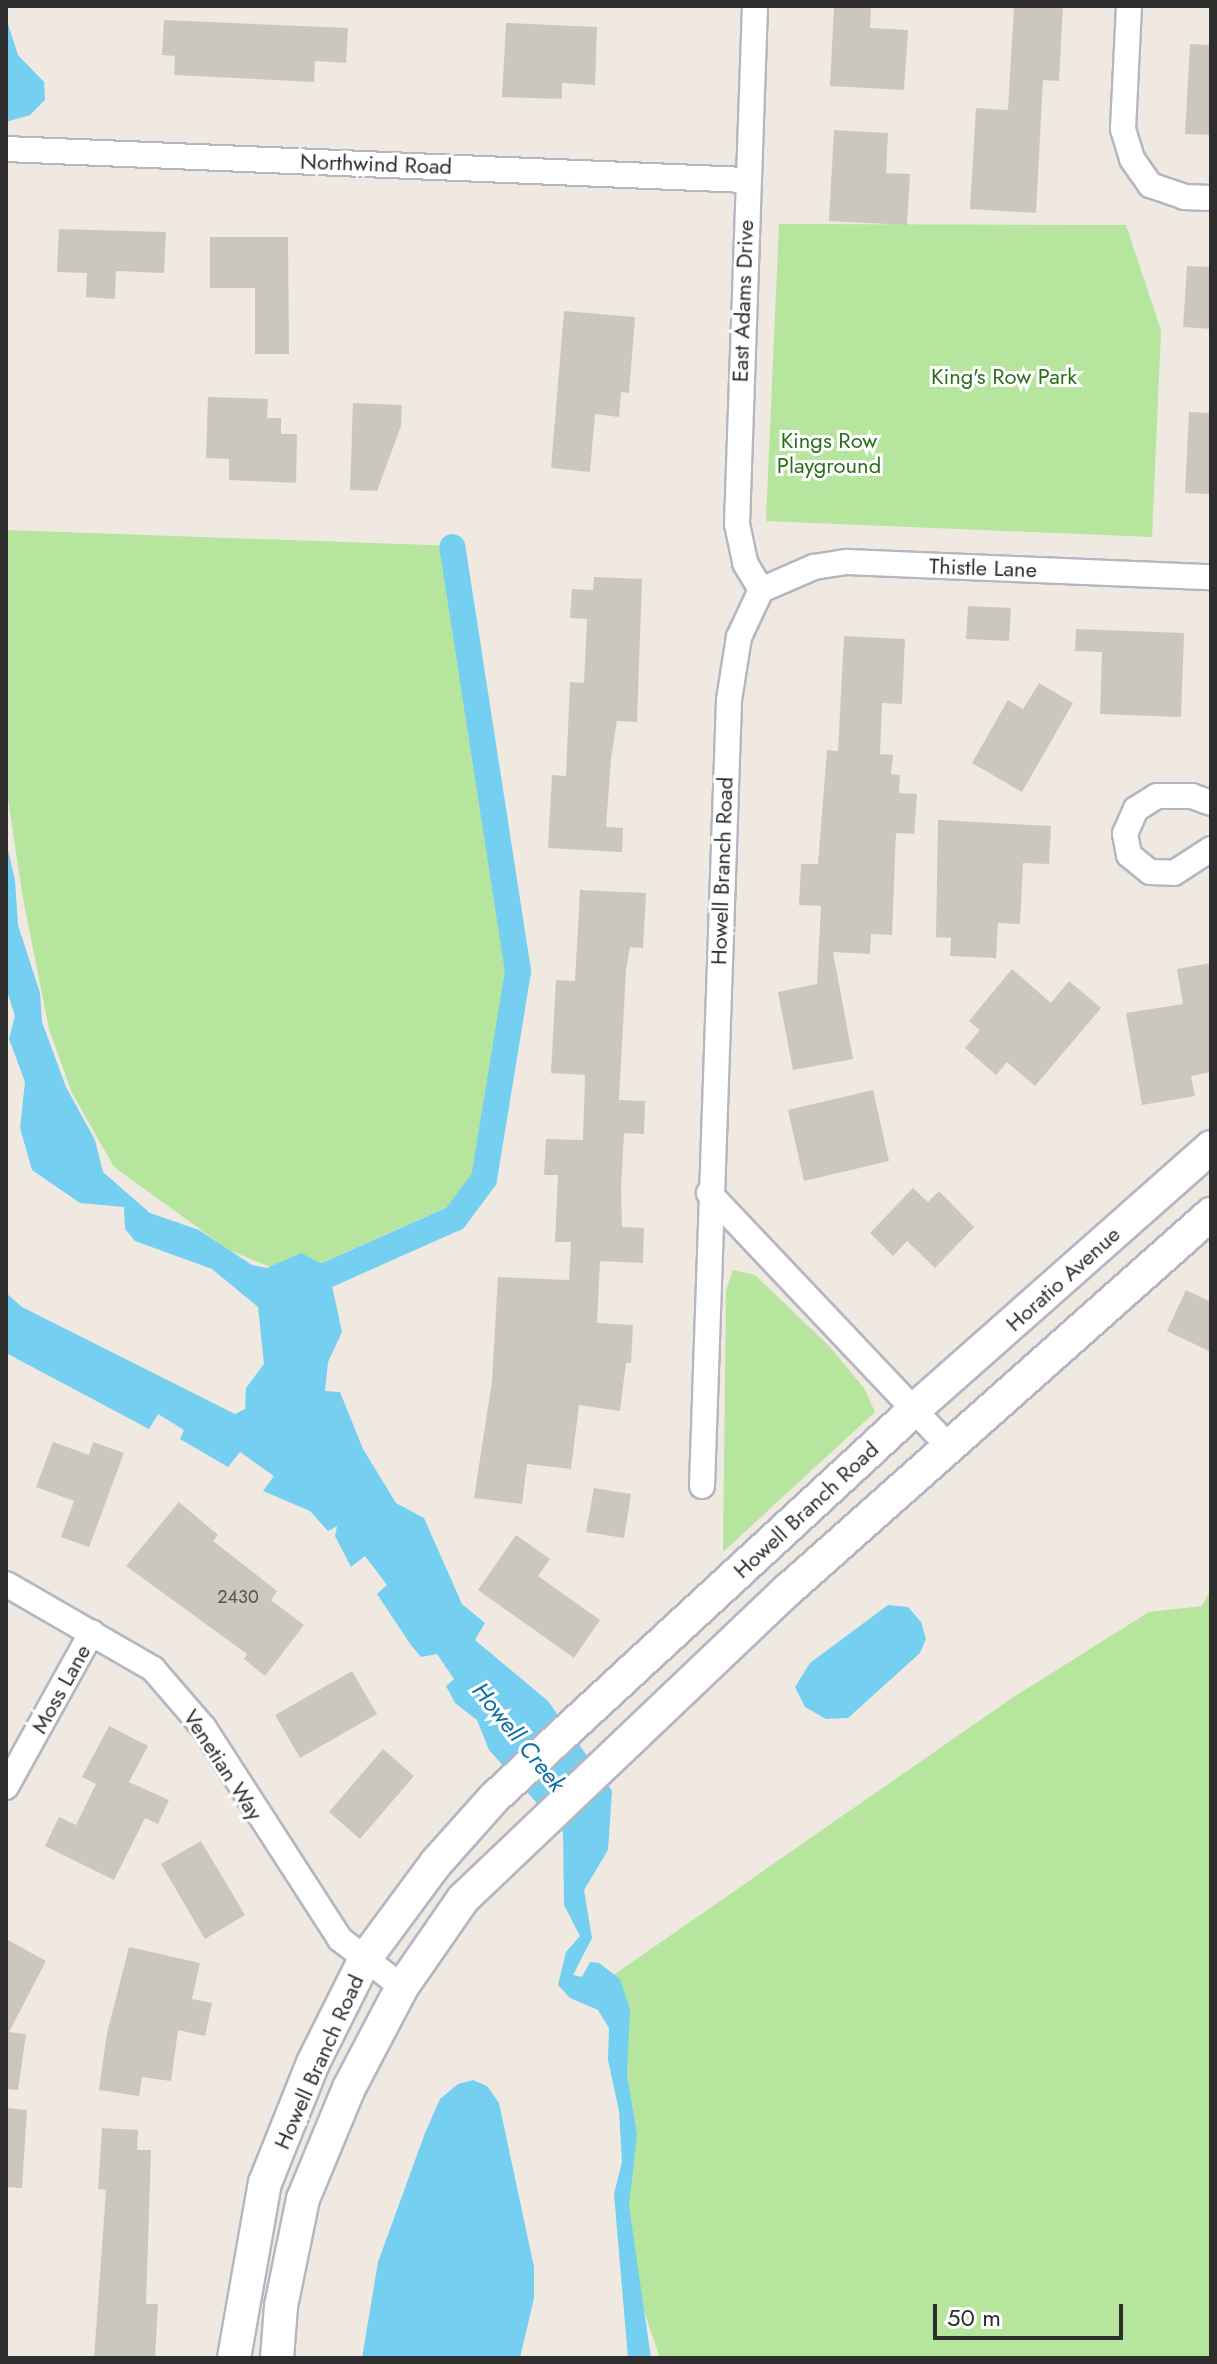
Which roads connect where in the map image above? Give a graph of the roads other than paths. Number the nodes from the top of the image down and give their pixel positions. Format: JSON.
{"nodes":[{"id":1,"x":755,"y":6,"type":"edge"},
{"id":2,"x":1129,"y":6,"type":"edge"},
{"id":3,"x":10,"y":149,"type":"edge"},
{"id":4,"x":747,"y":180,"type":"junction"},
{"id":5,"x":1211,"y":198,"type":"edge"},
{"id":6,"x":1211,"y":577,"type":"edge"},
{"id":7,"x":761,"y":590,"type":"junction"},
{"id":8,"x":1211,"y":803,"type":"edge"},
{"id":9,"x":1211,"y":849,"type":"edge"},
{"id":10,"x":1211,"y":1147,"type":"edge"},
{"id":11,"x":709,"y":1193,"type":"junction"},
{"id":12,"x":1211,"y":1214,"type":"edge"},
{"id":13,"x":914,"y":1410,"type":"junction"},
{"id":14,"x":949,"y":1447,"type":"junction"},
{"id":15,"x":702,"y":1486,"type":"dead end"},
{"id":16,"x":6,"y":1584,"type":"edge"},
{"id":17,"x":92,"y":1632,"type":"junction"},
{"id":18,"x":6,"y":1787,"type":"edge"},
{"id":19,"x":365,"y":1959,"type":"junction"},
{"id":20,"x":402,"y":1987,"type":"junction"},
{"id":21,"x":234,"y":2358,"type":"edge"},
{"id":22,"x":277,"y":2358,"type":"edge"}],
"edges":[{"from":1,"to":4,"type":"street","name":"East Adams Drive"},
{"from":2,"to":5,"type":"street"},
{"from":3,"to":4,"type":"street","name":"Northwind Road"},
{"from":4,"to":7,"type":"street","name":"East Adams Drive"},
{"from":6,"to":7,"type":"street","name":"Thistle Lane"},
{"from":7,"to":11,"type":"street","name":"Howell Branch Road"},
{"from":8,"to":9,"type":"street"},
{"from":10,"to":13,"type":"main road","name":"Horatio Avenue"},
{"from":11,"to":13,"type":"street"},
{"from":11,"to":15,"type":"street","name":"Howell Branch Road"},
{"from":12,"to":14,"type":"main road"},
{"from":13,"to":14,"type":"street"},
{"from":13,"to":19,"type":"main road","name":"Howell Branch Road"},
{"from":14,"to":20,"type":"main road","name":"Howell Branch Road"},
{"from":16,"to":17,"type":"street","name":"Venetian Way"},
{"from":17,"to":18,"type":"street","name":"Moss Lane"},
{"from":17,"to":19,"type":"street","name":"Venetian Way"},
{"from":19,"to":20,"type":"street","name":"Venetian Way"},
{"from":19,"to":21,"type":"main road","name":"Howell Branch Road"},
{"from":20,"to":22,"type":"main road","name":"Howell Branch Road"}]}
